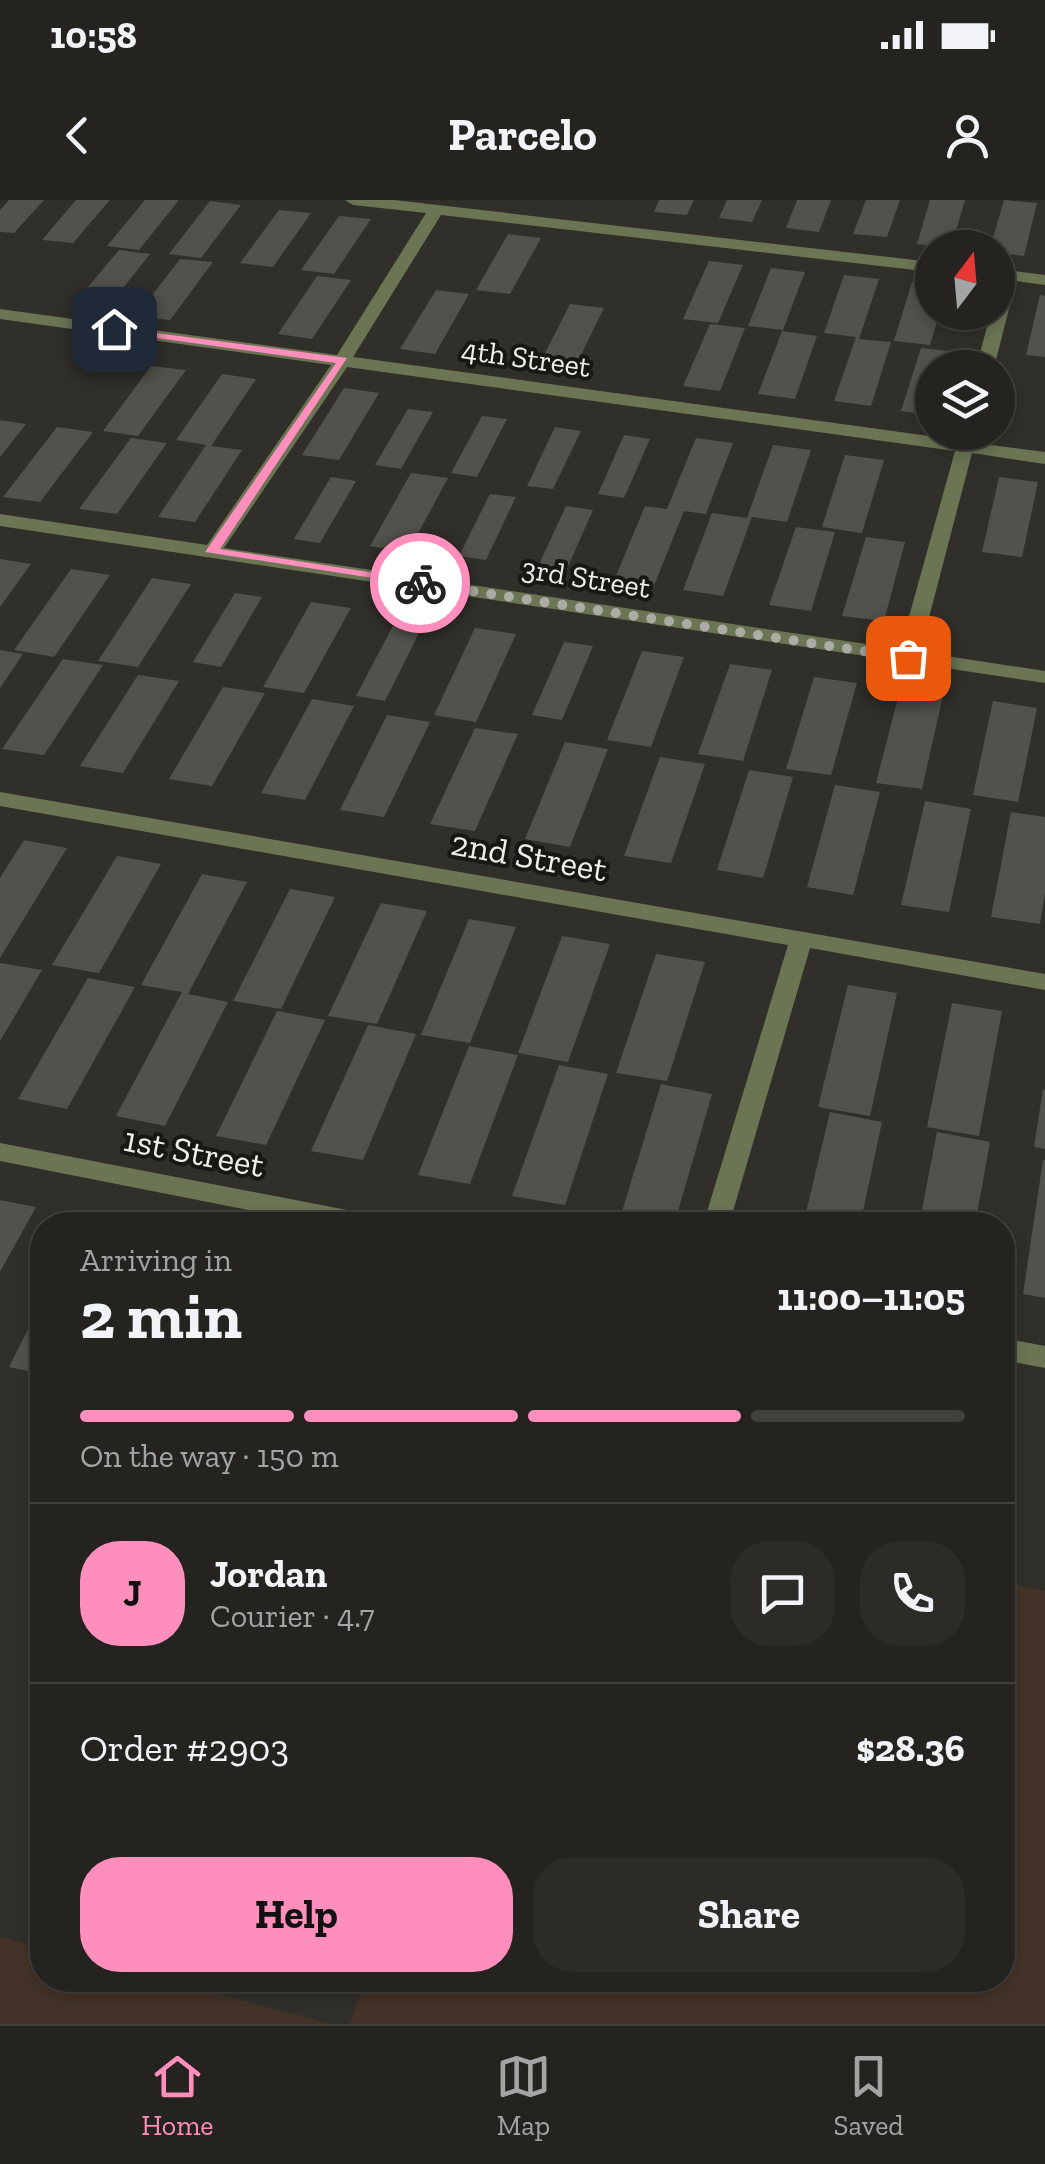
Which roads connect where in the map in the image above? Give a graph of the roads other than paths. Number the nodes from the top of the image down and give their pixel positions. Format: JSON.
{"nodes":[{"id":1,"x":353,"y":200,"type":"edge"},
{"id":2,"x":436,"y":210,"type":"junction"},
{"id":3,"x":915,"y":265,"type":"edge"},
{"id":4,"x":1015,"y":276,"type":"edge"},
{"id":5,"x":1045,"y":280,"type":"edge"},
{"id":6,"x":0,"y":314,"type":"edge"},
{"id":7,"x":343,"y":360,"type":"junction"},
{"id":8,"x":915,"y":433,"type":"edge"},
{"id":9,"x":964,"y":450,"type":"edge"},
{"id":10,"x":1010,"y":450,"type":"edge"},
{"id":11,"x":1045,"y":458,"type":"edge"},
{"id":12,"x":0,"y":520,"type":"edge"},
{"id":13,"x":212,"y":552,"type":"junction"},
{"id":14,"x":908,"y":658,"type":"junction"},
{"id":15,"x":1045,"y":677,"type":"edge"},
{"id":16,"x":4,"y":807,"type":"edge"},
{"id":17,"x":801,"y":940,"type":"junction"},
{"id":18,"x":1045,"y":982,"type":"edge"},
{"id":19,"x":0,"y":1152,"type":"edge"},
{"id":20,"x":307,"y":1212,"type":"edge"},
{"id":21,"x":720,"y":1212,"type":"edge"},
{"id":22,"x":1015,"y":1352,"type":"edge"},
{"id":23,"x":1045,"y":1358,"type":"edge"}],
"edges":[{"from":1,"to":2,"type":"lane"},
{"from":2,"to":3,"type":"lane"},
{"from":2,"to":7,"type":"lane"},
{"from":4,"to":5,"type":"lane"},
{"from":6,"to":7,"type":"lane","name":"4th Street"},
{"from":7,"to":8,"type":"lane","name":"4th Street"},
{"from":7,"to":13,"type":"lane"},
{"from":9,"to":14,"type":"lane"},
{"from":10,"to":11,"type":"lane","name":"4th Street"},
{"from":12,"to":13,"type":"lane","name":"3rd Street"},
{"from":13,"to":14,"type":"lane","name":"3rd Street"},
{"from":14,"to":15,"type":"lane","name":"3rd Street"},
{"from":16,"to":17,"type":"lane","name":"2nd Street"},
{"from":17,"to":18,"type":"lane","name":"2nd Street"},
{"from":17,"to":21,"type":"lane"},
{"from":19,"to":20,"type":"lane","name":"1st Street"},
{"from":22,"to":23,"type":"lane"}]}
